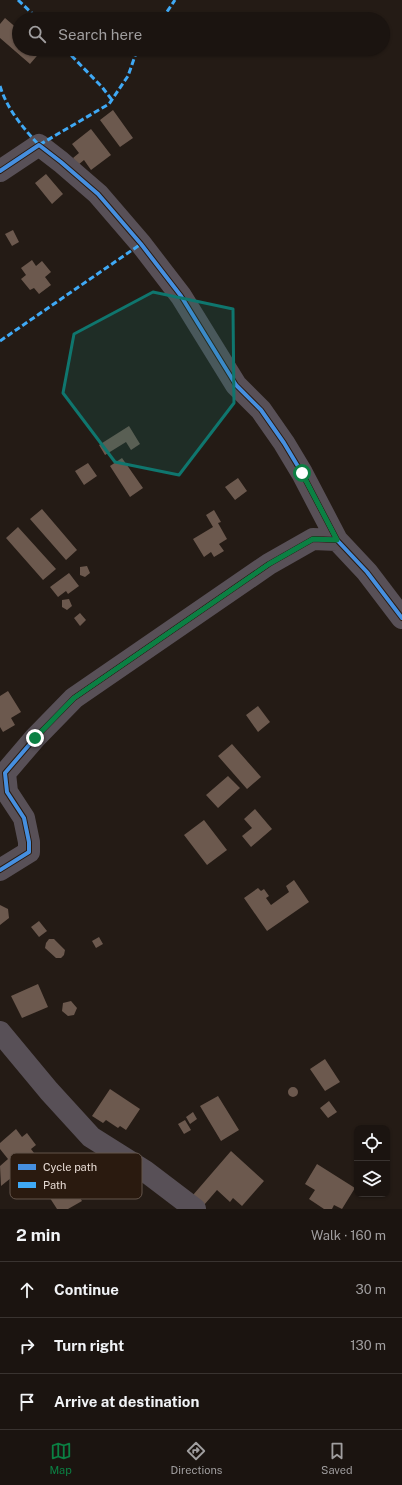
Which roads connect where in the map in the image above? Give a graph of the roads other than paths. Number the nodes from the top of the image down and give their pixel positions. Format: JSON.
{"nodes":[{"id":1,"x":0,"y":172,"type":"edge"},
{"id":2,"x":337,"y":540,"type":"junction"},
{"id":3,"x":402,"y":618,"type":"edge"},
{"id":4,"x":0,"y":870,"type":"edge"},
{"id":5,"x":0,"y":1032,"type":"edge"},
{"id":6,"x":116,"y":1153,"type":"edge"},
{"id":7,"x":142,"y":1169,"type":"edge"},
{"id":8,"x":195,"y":1209,"type":"edge"}],
"edges":[{"from":1,"to":2,"type":"street"},
{"from":2,"to":3,"type":"street"},
{"from":2,"to":4,"type":"street"},
{"from":5,"to":6,"type":"street"},
{"from":7,"to":8,"type":"street"}]}
